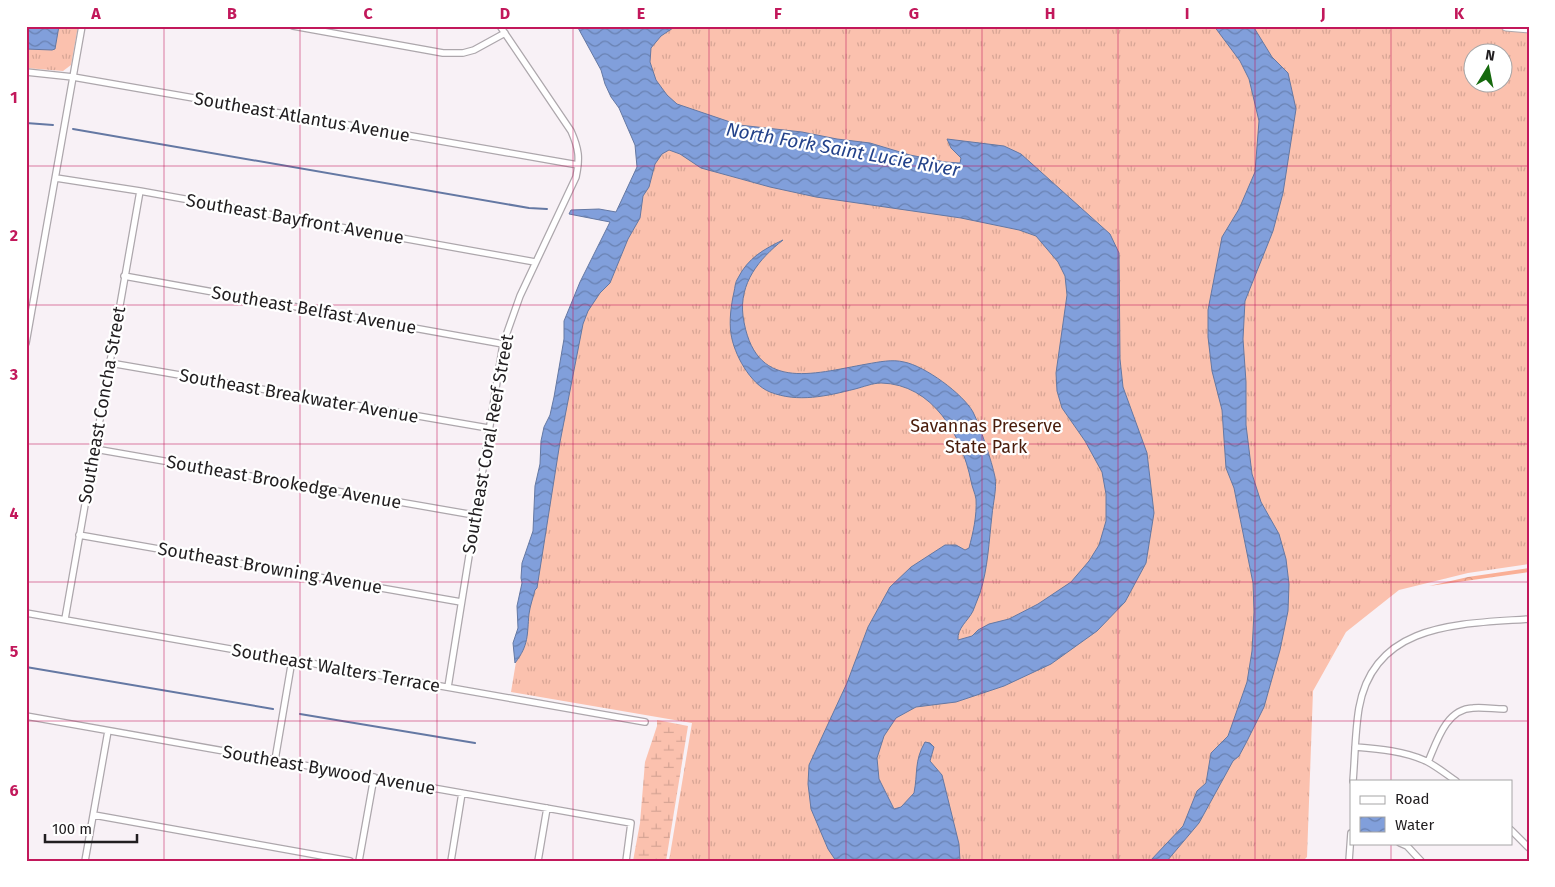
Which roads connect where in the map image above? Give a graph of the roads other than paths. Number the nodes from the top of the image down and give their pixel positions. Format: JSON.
{"nodes":[{"id":1,"x":82,"y":26,"type":"edge"},
{"id":2,"x":293,"y":26,"type":"edge"},
{"id":3,"x":500,"y":26,"type":"edge"},
{"id":4,"x":1511,"y":27,"type":"edge"},
{"id":5,"x":1529,"y":28,"type":"edge"},
{"id":6,"x":505,"y":33,"type":"junction"},
{"id":7,"x":26,"y":72,"type":"edge"},
{"id":8,"x":73,"y":76,"type":"junction"},
{"id":9,"x":578,"y":165,"type":"junction"},
{"id":10,"x":56,"y":178,"type":"junction"},
{"id":11,"x":140,"y":191,"type":"junction"},
{"id":12,"x":535,"y":262,"type":"junction"},
{"id":13,"x":124,"y":276,"type":"junction"},
{"id":14,"x":26,"y":343,"type":"edge"},
{"id":15,"x":503,"y":344,"type":"junction"},
{"id":16,"x":110,"y":363,"type":"junction"},
{"id":17,"x":488,"y":428,"type":"junction"},
{"id":18,"x":94,"y":449,"type":"junction"},
{"id":19,"x":474,"y":515,"type":"junction"},
{"id":20,"x":79,"y":535,"type":"junction"},
{"id":21,"x":461,"y":602,"type":"junction"},
{"id":22,"x":26,"y":613,"type":"edge"},
{"id":23,"x":65,"y":619,"type":"junction"},
{"id":24,"x":1529,"y":619,"type":"edge"},
{"id":25,"x":292,"y":660,"type":"junction"},
{"id":26,"x":448,"y":687,"type":"junction"},
{"id":27,"x":1504,"y":709,"type":"dead end"},
{"id":28,"x":26,"y":716,"type":"edge"},
{"id":29,"x":645,"y":722,"type":"dead end"},
{"id":30,"x":108,"y":731,"type":"junction"},
{"id":31,"x":1355,"y":747,"type":"junction"},
{"id":32,"x":275,"y":760,"type":"junction"},
{"id":33,"x":1428,"y":762,"type":"junction"},
{"id":34,"x":374,"y":777,"type":"junction"},
{"id":35,"x":1353,"y":780,"type":"edge"},
{"id":36,"x":1455,"y":780,"type":"edge"},
{"id":37,"x":462,"y":793,"type":"junction"},
{"id":38,"x":547,"y":808,"type":"junction"},
{"id":39,"x":94,"y":815,"type":"junction"},
{"id":40,"x":1512,"y":831,"type":"edge"},
{"id":41,"x":1350,"y":844,"type":"edge"},
{"id":42,"x":1402,"y":844,"type":"edge"},
{"id":43,"x":1528,"y":844,"type":"edge"},
{"id":44,"x":85,"y":861,"type":"edge"},
{"id":45,"x":350,"y":861,"type":"edge"},
{"id":46,"x":359,"y":861,"type":"edge"},
{"id":47,"x":451,"y":861,"type":"edge"},
{"id":48,"x":538,"y":861,"type":"edge"},
{"id":49,"x":626,"y":861,"type":"edge"},
{"id":50,"x":1349,"y":861,"type":"edge"},
{"id":51,"x":1421,"y":861,"type":"edge"}],
"edges":[{"from":1,"to":8,"type":"street"},
{"from":2,"to":6,"type":"street"},
{"from":3,"to":6,"type":"street","name":"Southeast Coral Reef Street"},
{"from":4,"to":5,"type":"main road"},
{"from":6,"to":9,"type":"street","name":"Southeast Coral Reef Street"},
{"from":7,"to":8,"type":"street","name":"Southeast Atlantus Avenue"},
{"from":8,"to":9,"type":"street","name":"Southeast Atlantus Avenue"},
{"from":8,"to":10,"type":"street"},
{"from":9,"to":12,"type":"street","name":"Southeast Coral Reef Street"},
{"from":10,"to":11,"type":"street","name":"Southeast Bayfront Avenue"},
{"from":10,"to":14,"type":"street"},
{"from":11,"to":12,"type":"street","name":"Southeast Bayfront Avenue"},
{"from":11,"to":13,"type":"street","name":"Southeast Concha Street"},
{"from":12,"to":15,"type":"street","name":"Southeast Coral Reef Street"},
{"from":13,"to":15,"type":"street","name":"Southeast Belfast Avenue"},
{"from":13,"to":16,"type":"street","name":"Southeast Concha Street"},
{"from":15,"to":17,"type":"street","name":"Southeast Coral Reef Street"},
{"from":16,"to":17,"type":"street","name":"Southeast Breakwater Avenue"},
{"from":16,"to":18,"type":"street","name":"Southeast Concha Street"},
{"from":17,"to":19,"type":"street","name":"Southeast Coral Reef Street"},
{"from":18,"to":19,"type":"street","name":"Southeast Brookedge Avenue"},
{"from":18,"to":20,"type":"street","name":"Southeast Concha Street"},
{"from":19,"to":21,"type":"street","name":"Southeast Coral Reef Street"},
{"from":20,"to":21,"type":"street","name":"Southeast Browning Avenue"},
{"from":20,"to":23,"type":"street","name":"Southeast Concha Street"},
{"from":21,"to":26,"type":"street","name":"Southeast Coral Reef Street"},
{"from":22,"to":23,"type":"street","name":"Southeast Walters Terrace"},
{"from":23,"to":25,"type":"street","name":"Southeast Walters Terrace"},
{"from":24,"to":31,"type":"street"},
{"from":25,"to":26,"type":"street","name":"Southeast Walters Terrace"},
{"from":25,"to":32,"type":"street"},
{"from":26,"to":29,"type":"street","name":"Southeast Walters Terrace"},
{"from":27,"to":33,"type":"street"},
{"from":28,"to":30,"type":"street","name":"Southeast Bywood Avenue"},
{"from":30,"to":32,"type":"street","name":"Southeast Bywood Avenue"},
{"from":30,"to":39,"type":"street"},
{"from":31,"to":33,"type":"street"},
{"from":31,"to":35,"type":"street"},
{"from":32,"to":34,"type":"street","name":"Southeast Bywood Avenue"},
{"from":33,"to":36,"type":"street"},
{"from":34,"to":37,"type":"street","name":"Southeast Bywood Avenue"},
{"from":34,"to":46,"type":"street"},
{"from":37,"to":38,"type":"street","name":"Southeast Bywood Avenue"},
{"from":37,"to":47,"type":"street"},
{"from":38,"to":48,"type":"street"},
{"from":38,"to":49,"type":"street","name":"Southeast Bywood Avenue"},
{"from":39,"to":44,"type":"street"},
{"from":39,"to":45,"type":"street"},
{"from":40,"to":43,"type":"street"},
{"from":41,"to":50,"type":"street"},
{"from":42,"to":51,"type":"street"}]}
